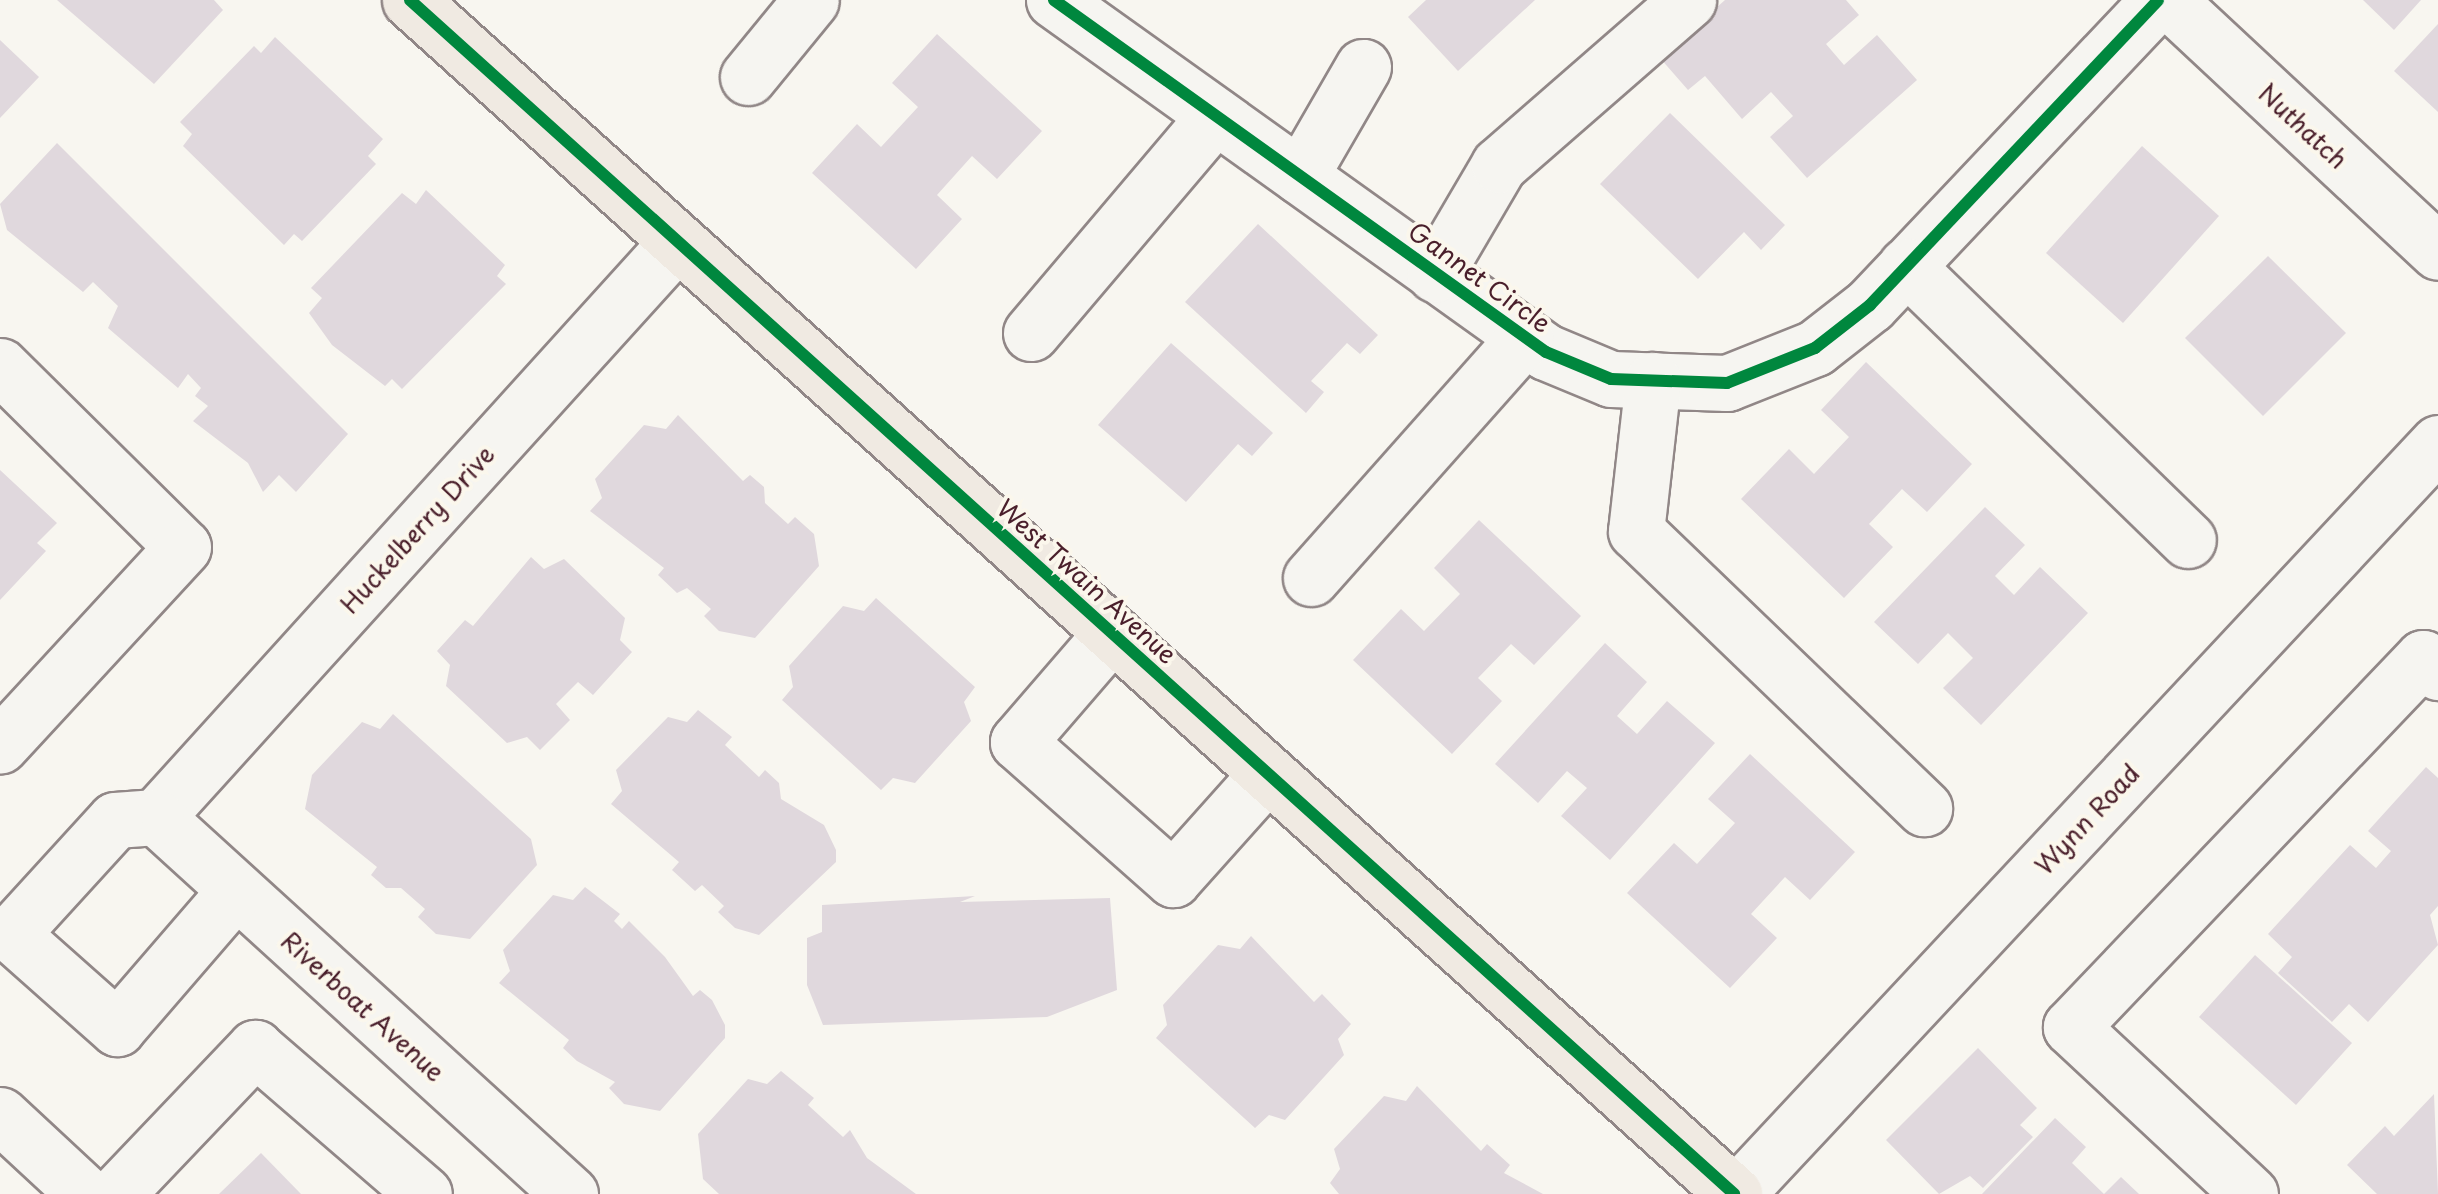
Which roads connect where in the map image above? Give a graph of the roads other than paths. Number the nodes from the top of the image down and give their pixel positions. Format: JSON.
{"nodes":[{"id":1,"x":410,"y":0,"type":"edge"},
{"id":2,"x":811,"y":0,"type":"edge"},
{"id":3,"x":1054,"y":0,"type":"edge"},
{"id":4,"x":1688,"y":0,"type":"edge"},
{"id":5,"x":2158,"y":0,"type":"edge"},
{"id":6,"x":2168,"y":0,"type":"edge"},
{"id":7,"x":1363,"y":66,"type":"dead end"},
{"id":8,"x":748,"y":77,"type":"dead end"},
{"id":9,"x":1216,"y":116,"type":"junction"},
{"id":10,"x":1300,"y":176,"type":"junction"},
{"id":11,"x":677,"y":242,"type":"junction"},
{"id":12,"x":2438,"y":252,"type":"edge"},
{"id":13,"x":1906,"y":266,"type":"junction"},
{"id":14,"x":1435,"y":274,"type":"junction"},
{"id":15,"x":1031,"y":333,"type":"dead end"},
{"id":16,"x":1525,"y":337,"type":"junction"},
{"id":17,"x":0,"y":366,"type":"edge"},
{"id":18,"x":1652,"y":380,"type":"junction"},
{"id":19,"x":2438,"y":443,"type":"edge"},
{"id":20,"x":2188,"y":540,"type":"dead end"},
{"id":21,"x":1310,"y":578,"type":"dead end"},
{"id":22,"x":1112,"y":633,"type":"junction"},
{"id":23,"x":2438,"y":672,"type":"edge"},
{"id":24,"x":0,"y":745,"type":"edge"},
{"id":25,"x":1267,"y":774,"type":"junction"},
{"id":26,"x":1924,"y":808,"type":"dead end"},
{"id":27,"x":156,"y":817,"type":"junction"},
{"id":28,"x":236,"y":890,"type":"junction"},
{"id":29,"x":0,"y":1115,"type":"edge"},
{"id":30,"x":85,"y":1194,"type":"edge"},
{"id":31,"x":116,"y":1194,"type":"edge"},
{"id":32,"x":424,"y":1194,"type":"edge"},
{"id":33,"x":570,"y":1194,"type":"edge"},
{"id":34,"x":1736,"y":1194,"type":"edge"},
{"id":35,"x":2250,"y":1194,"type":"edge"}],
"edges":[{"from":1,"to":11,"type":"main road","name":"West Twain Avenue"},
{"from":2,"to":8,"type":"street"},
{"from":3,"to":9,"type":"street","name":"Gannet Circle"},
{"from":4,"to":14,"type":"street"},
{"from":5,"to":13,"type":"street","name":"Gannet Circle"},
{"from":6,"to":12,"type":"street","name":"Nuthatch"},
{"from":7,"to":10,"type":"street"},
{"from":9,"to":10,"type":"street","name":"Gannet Circle"},
{"from":9,"to":15,"type":"street"},
{"from":10,"to":14,"type":"street","name":"Gannet Circle"},
{"from":11,"to":22,"type":"main road","name":"West Twain Avenue"},
{"from":11,"to":27,"type":"street","name":"Huckelberry Drive"},
{"from":13,"to":18,"type":"street","name":"Gannet Circle"},
{"from":13,"to":20,"type":"street"},
{"from":14,"to":16,"type":"street","name":"Gannet Circle"},
{"from":16,"to":18,"type":"street","name":"Gannet Circle"},
{"from":16,"to":21,"type":"street"},
{"from":17,"to":24,"type":"street"},
{"from":18,"to":26,"type":"street"},
{"from":19,"to":34,"type":"street","name":"Wynn Road"},
{"from":22,"to":25,"type":"main road","name":"West Twain Avenue"},
{"from":22,"to":25,"type":"street"},
{"from":23,"to":35,"type":"street"},
{"from":25,"to":34,"type":"main road","name":"West Twain Avenue"},
{"from":27,"to":28,"type":"street","name":"Riverboat Avenue"},
{"from":27,"to":28,"type":"street"},
{"from":28,"to":33,"type":"street","name":"Riverboat Avenue"},
{"from":29,"to":30,"type":"street"},
{"from":31,"to":32,"type":"street"}]}
